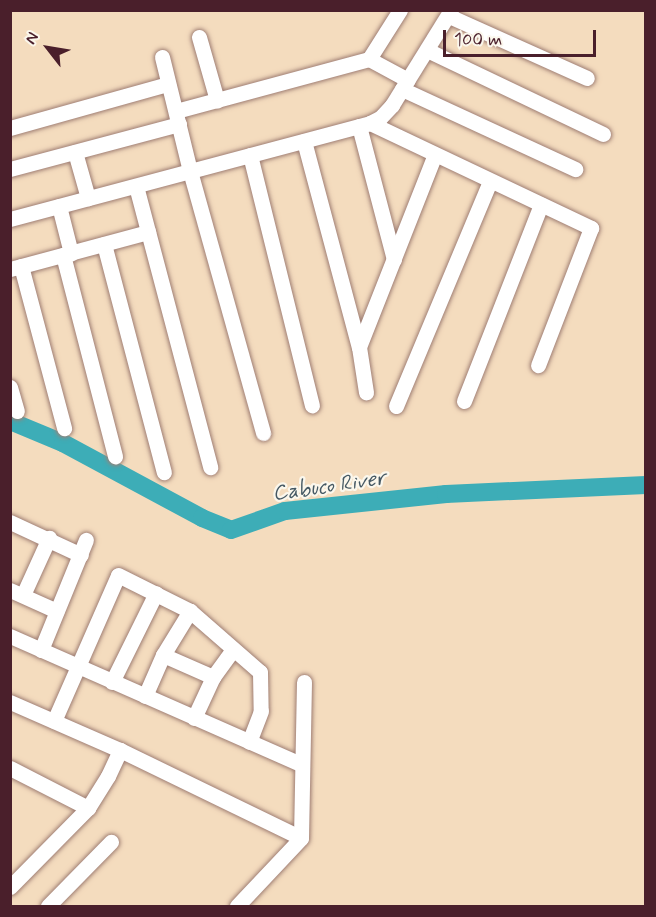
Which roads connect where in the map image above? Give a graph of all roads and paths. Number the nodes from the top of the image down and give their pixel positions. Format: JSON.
{"nodes":[{"id":1,"x":400,"y":10,"type":"edge"},
{"id":2,"x":450,"y":13,"type":"edge"},
{"id":3,"x":199,"y":37,"type":"dead end"},
{"id":4,"x":427,"y":50,"type":"junction"},
{"id":5,"x":162,"y":57,"type":"dead end"},
{"id":6,"x":369,"y":59,"type":"junction"},
{"id":7,"x":587,"y":78,"type":"dead end"},
{"id":8,"x":168,"y":84,"type":"junction"},
{"id":9,"x":405,"y":84,"type":"junction"},
{"id":10,"x":217,"y":100,"type":"junction"},
{"id":11,"x":177,"y":118,"type":"junction"},
{"id":12,"x":364,"y":125,"type":"junction"},
{"id":13,"x":10,"y":128,"type":"edge"},
{"id":14,"x":603,"y":134,"type":"dead end"},
{"id":15,"x":304,"y":141,"type":"junction"},
{"id":16,"x":75,"y":152,"type":"junction"},
{"id":17,"x":435,"y":154,"type":"junction"},
{"id":18,"x":250,"y":155,"type":"junction"},
{"id":19,"x":10,"y":169,"type":"edge"},
{"id":20,"x":575,"y":169,"type":"dead end"},
{"id":21,"x":190,"y":171,"type":"junction"},
{"id":22,"x":490,"y":181,"type":"junction"},
{"id":23,"x":136,"y":186,"type":"junction"},
{"id":24,"x":88,"y":198,"type":"junction"},
{"id":25,"x":541,"y":205,"type":"junction"},
{"id":26,"x":59,"y":206,"type":"junction"},
{"id":27,"x":10,"y":219,"type":"edge"},
{"id":28,"x":148,"y":232,"type":"junction"},
{"id":29,"x":104,"y":244,"type":"junction"},
{"id":30,"x":67,"y":254,"type":"junction"},
{"id":31,"x":394,"y":259,"type":"junction"},
{"id":32,"x":16,"y":267,"type":"edge"},
{"id":33,"x":359,"y":347,"type":"junction"},
{"id":34,"x":538,"y":365,"type":"dead end"},
{"id":35,"x":10,"y":387,"type":"edge"},
{"id":36,"x":366,"y":392,"type":"dead end"},
{"id":37,"x":464,"y":401,"type":"dead end"},
{"id":38,"x":312,"y":405,"type":"dead end"},
{"id":39,"x":396,"y":406,"type":"dead end"},
{"id":40,"x":17,"y":411,"type":"dead end"},
{"id":41,"x":64,"y":428,"type":"dead end"},
{"id":42,"x":263,"y":433,"type":"dead end"},
{"id":43,"x":115,"y":456,"type":"dead end"},
{"id":44,"x":210,"y":467,"type":"dead end"},
{"id":45,"x":164,"y":472,"type":"dead end"},
{"id":46,"x":12,"y":527,"type":"edge"},
{"id":47,"x":49,"y":538,"type":"junction"},
{"id":48,"x":17,"y":593,"type":"edge"},
{"id":49,"x":156,"y":593,"type":"junction"},
{"id":50,"x":57,"y":611,"type":"junction"},
{"id":51,"x":190,"y":612,"type":"junction"},
{"id":52,"x":10,"y":636,"type":"edge"},
{"id":53,"x":233,"y":649,"type":"junction"},
{"id":54,"x":41,"y":650,"type":"junction"},
{"id":55,"x":163,"y":655,"type":"junction"},
{"id":56,"x":78,"y":667,"type":"junction"},
{"id":57,"x":213,"y":677,"type":"junction"},
{"id":58,"x":112,"y":681,"type":"junction"},
{"id":59,"x":304,"y":682,"type":"dead end"},
{"id":60,"x":146,"y":696,"type":"junction"},
{"id":61,"x":10,"y":702,"type":"edge"},
{"id":62,"x":194,"y":718,"type":"junction"},
{"id":63,"x":54,"y":721,"type":"junction"},
{"id":64,"x":249,"y":742,"type":"junction"},
{"id":65,"x":120,"y":750,"type":"junction"},
{"id":66,"x":302,"y":765,"type":"junction"},
{"id":67,"x":10,"y":768,"type":"edge"},
{"id":68,"x":88,"y":808,"type":"junction"},
{"id":69,"x":301,"y":838,"type":"junction"},
{"id":70,"x":111,"y":842,"type":"dead end"},
{"id":71,"x":10,"y":887,"type":"edge"},
{"id":72,"x":48,"y":906,"type":"edge"},
{"id":73,"x":237,"y":906,"type":"edge"}],
"edges":[{"from":1,"to":6,"type":"street"},
{"from":2,"to":4,"type":"street"},
{"from":2,"to":7,"type":"street"},
{"from":3,"to":10,"type":"street"},
{"from":4,"to":9,"type":"street"},
{"from":4,"to":14,"type":"street"},
{"from":5,"to":8,"type":"street"},
{"from":6,"to":9,"type":"street"},
{"from":6,"to":10,"type":"street"},
{"from":8,"to":11,"type":"street"},
{"from":8,"to":13,"type":"street"},
{"from":9,"to":12,"type":"street"},
{"from":9,"to":20,"type":"street"},
{"from":10,"to":11,"type":"street"},
{"from":11,"to":16,"type":"street"},
{"from":11,"to":21,"type":"street"},
{"from":12,"to":15,"type":"street"},
{"from":12,"to":17,"type":"street"},
{"from":12,"to":31,"type":"street"},
{"from":15,"to":18,"type":"street"},
{"from":15,"to":33,"type":"street"},
{"from":16,"to":19,"type":"street"},
{"from":16,"to":24,"type":"street"},
{"from":17,"to":22,"type":"street"},
{"from":17,"to":31,"type":"street"},
{"from":18,"to":21,"type":"street"},
{"from":18,"to":38,"type":"street"},
{"from":21,"to":23,"type":"street"},
{"from":21,"to":42,"type":"street"},
{"from":22,"to":25,"type":"street"},
{"from":22,"to":39,"type":"street"},
{"from":23,"to":24,"type":"street"},
{"from":23,"to":28,"type":"street"},
{"from":24,"to":26,"type":"street"},
{"from":25,"to":34,"type":"street"},
{"from":25,"to":37,"type":"street"},
{"from":26,"to":27,"type":"street"},
{"from":26,"to":30,"type":"street"},
{"from":28,"to":29,"type":"street"},
{"from":28,"to":44,"type":"street"},
{"from":29,"to":30,"type":"street"},
{"from":29,"to":45,"type":"street"},
{"from":30,"to":32,"type":"street"},
{"from":30,"to":43,"type":"street"},
{"from":31,"to":33,"type":"street"},
{"from":32,"to":41,"type":"street"},
{"from":33,"to":36,"type":"street"},
{"from":35,"to":40,"type":"street"},
{"from":46,"to":47,"type":"street"},
{"from":47,"to":48,"type":"street"},
{"from":47,"to":50,"type":"street"},
{"from":48,"to":50,"type":"street"},
{"from":49,"to":51,"type":"street"},
{"from":49,"to":56,"type":"street"},
{"from":49,"to":58,"type":"street"},
{"from":50,"to":54,"type":"street"},
{"from":51,"to":53,"type":"street"},
{"from":51,"to":55,"type":"street"},
{"from":52,"to":54,"type":"street"},
{"from":53,"to":57,"type":"street"},
{"from":53,"to":64,"type":"street"},
{"from":54,"to":56,"type":"street"},
{"from":55,"to":57,"type":"street"},
{"from":55,"to":60,"type":"street"},
{"from":56,"to":58,"type":"street"},
{"from":56,"to":63,"type":"street"},
{"from":57,"to":62,"type":"street"},
{"from":58,"to":60,"type":"street"},
{"from":59,"to":66,"type":"street"},
{"from":60,"to":62,"type":"street"},
{"from":61,"to":63,"type":"street"},
{"from":62,"to":64,"type":"street"},
{"from":63,"to":65,"type":"street"},
{"from":64,"to":66,"type":"street"},
{"from":65,"to":68,"type":"street"},
{"from":65,"to":69,"type":"street"},
{"from":66,"to":69,"type":"street"},
{"from":67,"to":68,"type":"street"},
{"from":68,"to":71,"type":"street"},
{"from":69,"to":73,"type":"street"},
{"from":70,"to":72,"type":"street"}]}
